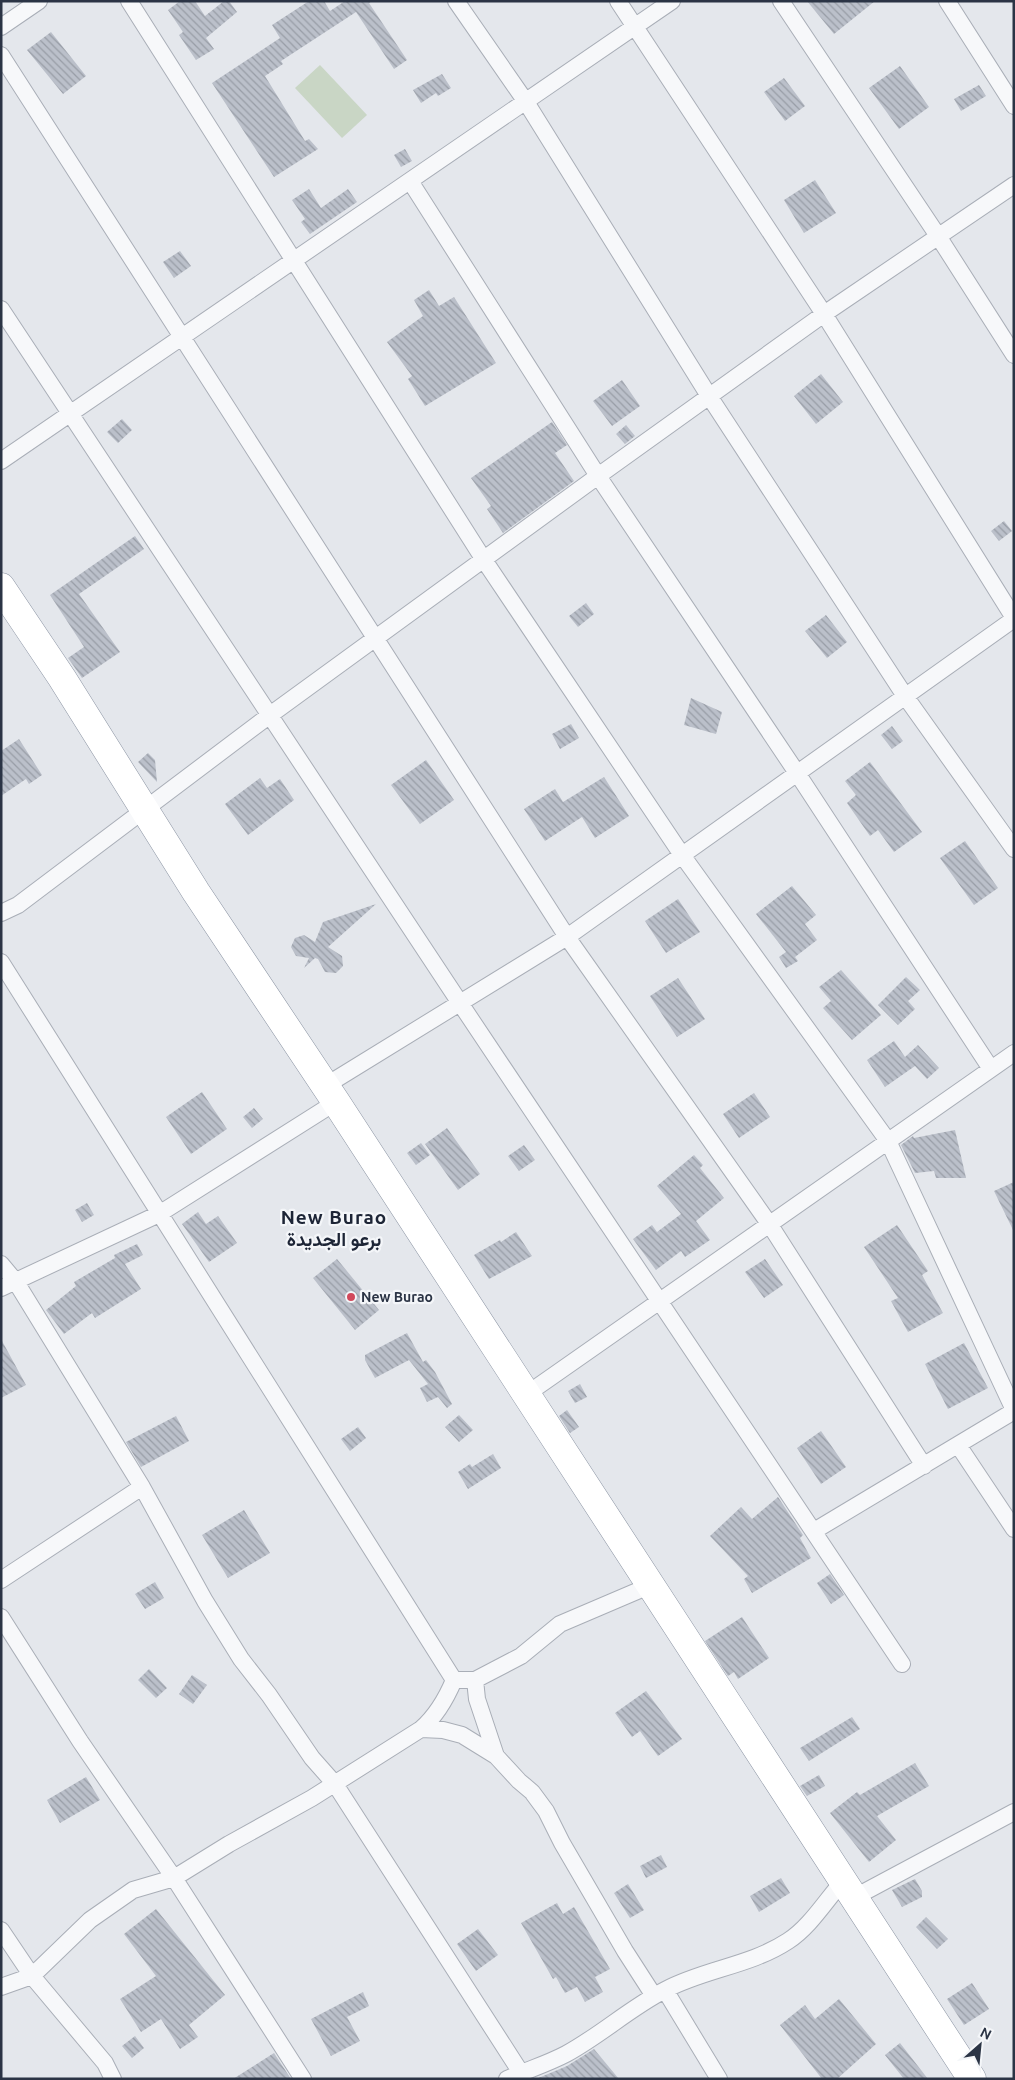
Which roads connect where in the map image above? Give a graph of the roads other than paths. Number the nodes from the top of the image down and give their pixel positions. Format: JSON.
{"nodes":[{"id":1,"x":39,"y":1,"type":"edge"},
{"id":2,"x":129,"y":1,"type":"edge"},
{"id":3,"x":456,"y":1,"type":"edge"},
{"id":4,"x":618,"y":1,"type":"edge"},
{"id":5,"x":672,"y":1,"type":"edge"},
{"id":6,"x":781,"y":1,"type":"edge"},
{"id":7,"x":947,"y":1,"type":"edge"},
{"id":8,"x":1,"y":27,"type":"edge"},
{"id":9,"x":636,"y":27,"type":"junction"},
{"id":10,"x":1,"y":55,"type":"edge"},
{"id":11,"x":526,"y":102,"type":"junction"},
{"id":12,"x":1014,"y":106,"type":"edge"},
{"id":13,"x":410,"y":181,"type":"junction"},
{"id":14,"x":1014,"y":185,"type":"edge"},
{"id":15,"x":938,"y":236,"type":"junction"},
{"id":16,"x":293,"y":261,"type":"junction"},
{"id":17,"x":1,"y":309,"type":"edge"},
{"id":18,"x":824,"y":314,"type":"junction"},
{"id":19,"x":182,"y":336,"type":"junction"},
{"id":20,"x":1014,"y":355,"type":"edge"},
{"id":21,"x":709,"y":396,"type":"junction"},
{"id":22,"x":70,"y":414,"type":"junction"},
{"id":23,"x":1,"y":461,"type":"edge"},
{"id":24,"x":598,"y":476,"type":"junction"},
{"id":25,"x":484,"y":560,"type":"junction"},
{"id":26,"x":1,"y":587,"type":"edge"},
{"id":27,"x":1014,"y":618,"type":"edge"},
{"id":28,"x":377,"y":639,"type":"junction"},
{"id":29,"x":905,"y":696,"type":"junction"},
{"id":30,"x":270,"y":715,"type":"junction"},
{"id":31,"x":797,"y":773,"type":"junction"},
{"id":32,"x":145,"y":811,"type":"junction"},
{"id":33,"x":1014,"y":849,"type":"edge"},
{"id":34,"x":682,"y":855,"type":"junction"},
{"id":35,"x":1,"y":913,"type":"edge"},
{"id":36,"x":567,"y":937,"type":"junction"},
{"id":37,"x":1,"y":962,"type":"edge"},
{"id":38,"x":460,"y":1003,"type":"junction"},
{"id":39,"x":1011,"y":1060,"type":"edge"},
{"id":40,"x":991,"y":1069,"type":"junction"},
{"id":41,"x":331,"y":1094,"type":"junction"},
{"id":42,"x":888,"y":1141,"type":"junction"},
{"id":43,"x":159,"y":1214,"type":"junction"},
{"id":44,"x":770,"y":1225,"type":"junction"},
{"id":45,"x":1,"y":1264,"type":"edge"},
{"id":46,"x":8,"y":1285,"type":"edge"},
{"id":47,"x":661,"y":1301,"type":"junction"},
{"id":48,"x":527,"y":1394,"type":"junction"},
{"id":49,"x":1014,"y":1410,"type":"edge"},
{"id":50,"x":958,"y":1445,"type":"junction"},
{"id":51,"x":924,"y":1466,"type":"junction"},
{"id":52,"x":142,"y":1487,"type":"junction"},
{"id":53,"x":1014,"y":1530,"type":"edge"},
{"id":54,"x":814,"y":1531,"type":"junction"},
{"id":55,"x":1,"y":1580,"type":"edge"},
{"id":56,"x":649,"y":1586,"type":"junction"},
{"id":57,"x":1,"y":1617,"type":"edge"},
{"id":58,"x":902,"y":1664,"type":"dead end"},
{"id":59,"x":454,"y":1680,"type":"junction"},
{"id":60,"x":475,"y":1680,"type":"junction"},
{"id":61,"x":421,"y":1729,"type":"junction"},
{"id":62,"x":496,"y":1756,"type":"junction"},
{"id":63,"x":334,"y":1784,"type":"junction"},
{"id":64,"x":1014,"y":1812,"type":"edge"},
{"id":65,"x":174,"y":1878,"type":"junction"},
{"id":66,"x":850,"y":1888,"type":"junction"},
{"id":67,"x":1,"y":1930,"type":"edge"},
{"id":68,"x":32,"y":1976,"type":"junction"},
{"id":69,"x":1,"y":1987,"type":"edge"},
{"id":70,"x":660,"y":1993,"type":"junction"},
{"id":71,"x":518,"y":2077,"type":"edge"},
{"id":72,"x":113,"y":2079,"type":"edge"},
{"id":73,"x":303,"y":2079,"type":"edge"},
{"id":74,"x":718,"y":2079,"type":"edge"},
{"id":75,"x":972,"y":2079,"type":"edge"}],
"edges":[{"from":1,"to":8,"type":"street"},
{"from":2,"to":16,"type":"street"},
{"from":3,"to":11,"type":"street"},
{"from":4,"to":9,"type":"street"},
{"from":5,"to":9,"type":"street"},
{"from":6,"to":15,"type":"street"},
{"from":7,"to":12,"type":"street"},
{"from":9,"to":11,"type":"street"},
{"from":9,"to":18,"type":"street"},
{"from":10,"to":19,"type":"street"},
{"from":11,"to":13,"type":"street"},
{"from":11,"to":21,"type":"street"},
{"from":13,"to":16,"type":"street"},
{"from":13,"to":24,"type":"street"},
{"from":14,"to":15,"type":"street"},
{"from":15,"to":18,"type":"street"},
{"from":15,"to":20,"type":"street"},
{"from":16,"to":19,"type":"street"},
{"from":16,"to":25,"type":"street"},
{"from":17,"to":22,"type":"street"},
{"from":18,"to":21,"type":"street"},
{"from":18,"to":27,"type":"street"},
{"from":19,"to":22,"type":"street"},
{"from":19,"to":28,"type":"street"},
{"from":21,"to":24,"type":"street"},
{"from":21,"to":29,"type":"street"},
{"from":22,"to":23,"type":"street"},
{"from":22,"to":30,"type":"street"},
{"from":24,"to":25,"type":"street"},
{"from":24,"to":31,"type":"street"},
{"from":25,"to":28,"type":"street"},
{"from":25,"to":34,"type":"street"},
{"from":26,"to":32,"type":"highway"},
{"from":27,"to":29,"type":"street"},
{"from":28,"to":30,"type":"street"},
{"from":28,"to":36,"type":"street"},
{"from":29,"to":31,"type":"street"},
{"from":29,"to":33,"type":"street"},
{"from":30,"to":32,"type":"street"},
{"from":30,"to":38,"type":"street"},
{"from":31,"to":34,"type":"street"},
{"from":31,"to":40,"type":"street"},
{"from":32,"to":35,"type":"street"},
{"from":32,"to":41,"type":"highway"},
{"from":34,"to":36,"type":"street"},
{"from":34,"to":42,"type":"street"},
{"from":36,"to":38,"type":"street"},
{"from":36,"to":44,"type":"street"},
{"from":37,"to":43,"type":"street"},
{"from":38,"to":41,"type":"street"},
{"from":38,"to":47,"type":"street"},
{"from":39,"to":40,"type":"street"},
{"from":40,"to":42,"type":"street"},
{"from":41,"to":43,"type":"street"},
{"from":41,"to":48,"type":"highway"},
{"from":42,"to":44,"type":"street"},
{"from":42,"to":49,"type":"street"},
{"from":43,"to":46,"type":"street"},
{"from":43,"to":59,"type":"street"},
{"from":44,"to":47,"type":"street"},
{"from":44,"to":51,"type":"street"},
{"from":45,"to":46,"type":"street"},
{"from":46,"to":52,"type":"street"},
{"from":47,"to":48,"type":"street"},
{"from":47,"to":54,"type":"street"},
{"from":48,"to":56,"type":"highway"},
{"from":49,"to":50,"type":"street"},
{"from":50,"to":51,"type":"street"},
{"from":50,"to":53,"type":"street"},
{"from":51,"to":54,"type":"street"},
{"from":52,"to":55,"type":"street"},
{"from":52,"to":63,"type":"street"},
{"from":54,"to":58,"type":"street"},
{"from":56,"to":60,"type":"street"},
{"from":56,"to":66,"type":"highway"},
{"from":57,"to":65,"type":"street"},
{"from":59,"to":60,"type":"street"},
{"from":59,"to":61,"type":"street"},
{"from":60,"to":62,"type":"street"},
{"from":61,"to":62,"type":"street"},
{"from":61,"to":63,"type":"street"},
{"from":62,"to":70,"type":"street"},
{"from":63,"to":65,"type":"street"},
{"from":63,"to":71,"type":"street"},
{"from":64,"to":66,"type":"street"},
{"from":65,"to":68,"type":"street"},
{"from":65,"to":73,"type":"street"},
{"from":66,"to":70,"type":"street"},
{"from":66,"to":75,"type":"highway"},
{"from":67,"to":68,"type":"street"},
{"from":68,"to":69,"type":"street"},
{"from":68,"to":72,"type":"street"},
{"from":70,"to":71,"type":"street"},
{"from":70,"to":74,"type":"street"}]}
